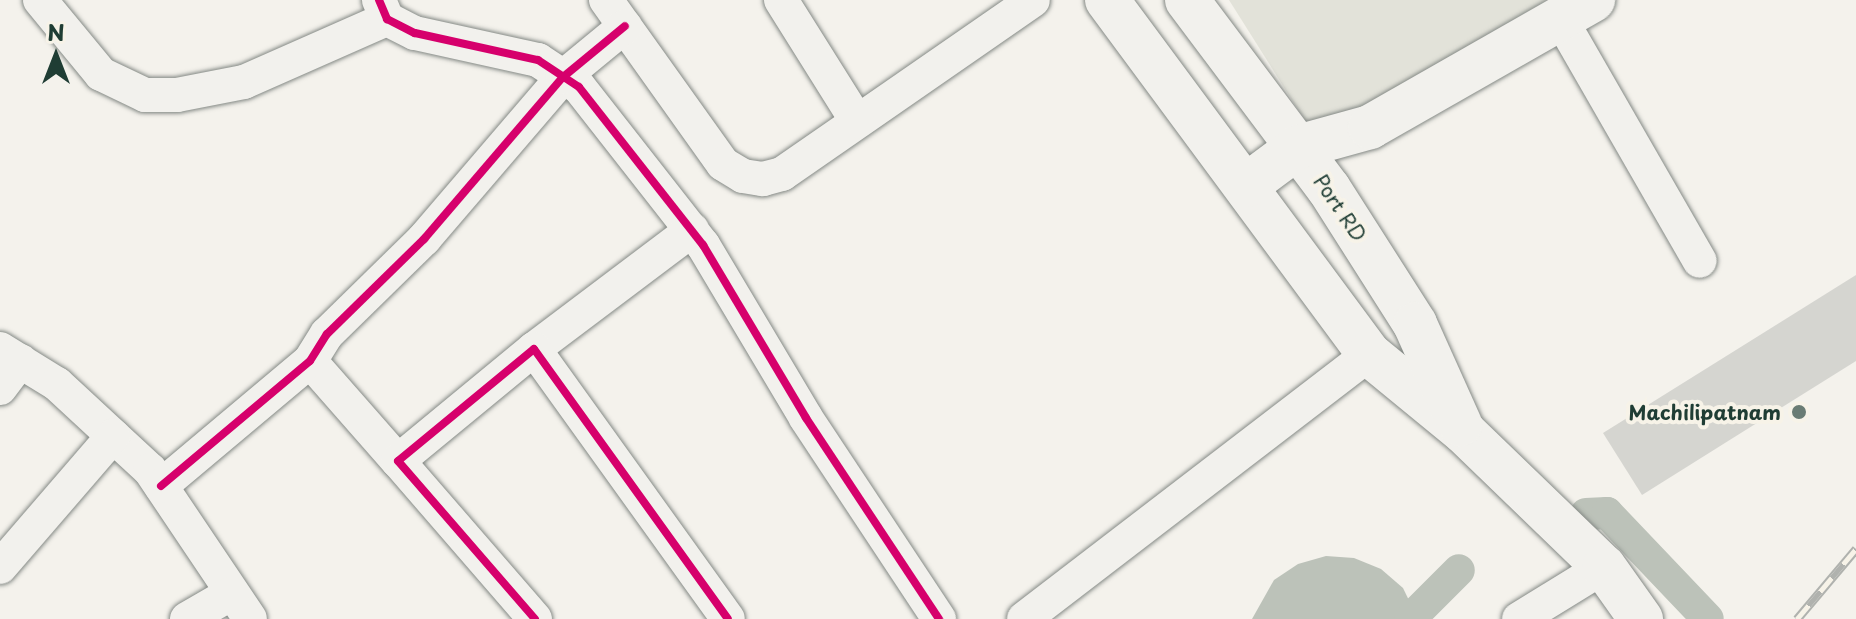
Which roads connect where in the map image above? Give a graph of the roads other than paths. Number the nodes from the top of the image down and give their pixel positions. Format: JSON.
{"nodes":[{"id":1,"x":40,"y":0,"type":"edge"},
{"id":2,"x":781,"y":0,"type":"edge"},
{"id":3,"x":1033,"y":0,"type":"edge"},
{"id":4,"x":1107,"y":0,"type":"edge"},
{"id":5,"x":1187,"y":0,"type":"edge"},
{"id":6,"x":383,"y":9,"type":"edge"},
{"id":7,"x":1577,"y":9,"type":"edge"},
{"id":8,"x":616,"y":13,"type":"edge"},
{"id":9,"x":563,"y":77,"type":"junction"},
{"id":10,"x":857,"y":121,"type":"junction"},
{"id":11,"x":1370,"y":127,"type":"junction"},
{"id":12,"x":1298,"y":147,"type":"junction"},
{"id":13,"x":1247,"y":185,"type":"junction"},
{"id":14,"x":1329,"y":189,"type":"junction"},
{"id":15,"x":1280,"y":228,"type":"junction"},
{"id":16,"x":692,"y":230,"type":"junction"},
{"id":17,"x":1700,"y":261,"type":"dead end"},
{"id":18,"x":534,"y":349,"type":"junction"},
{"id":19,"x":1369,"y":354,"type":"junction"},
{"id":20,"x":10,"y":355,"type":"edge"},
{"id":21,"x":310,"y":361,"type":"junction"},
{"id":22,"x":0,"y":388,"type":"edge"},
{"id":23,"x":1464,"y":432,"type":"junction"},
{"id":24,"x":113,"y":436,"type":"junction"},
{"id":25,"x":398,"y":461,"type":"junction"},
{"id":26,"x":161,"y":486,"type":"junction"},
{"id":27,"x":0,"y":567,"type":"edge"},
{"id":28,"x":1604,"y":567,"type":"junction"},
{"id":29,"x":241,"y":606,"type":"edge"},
{"id":30,"x":187,"y":619,"type":"edge"},
{"id":31,"x":535,"y":619,"type":"edge"},
{"id":32,"x":728,"y":619,"type":"edge"},
{"id":33,"x":939,"y":619,"type":"edge"},
{"id":34,"x":1024,"y":619,"type":"edge"},
{"id":35,"x":1519,"y":619,"type":"edge"},
{"id":36,"x":1641,"y":619,"type":"edge"}],
"edges":[{"from":1,"to":6,"type":"street"},
{"from":2,"to":10,"type":"street"},
{"from":3,"to":10,"type":"street"},
{"from":4,"to":13,"type":"main road"},
{"from":5,"to":12,"type":"main road","name":"Port RD"},
{"from":6,"to":9,"type":"street"},
{"from":7,"to":11,"type":"main road"},
{"from":7,"to":17,"type":"street"},
{"from":8,"to":9,"type":"street"},
{"from":8,"to":10,"type":"street"},
{"from":9,"to":16,"type":"street"},
{"from":9,"to":21,"type":"street"},
{"from":11,"to":12,"type":"main road"},
{"from":11,"to":14,"type":"main road"},
{"from":12,"to":13,"type":"main road"},
{"from":12,"to":14,"type":"main road","name":"Port RD"},
{"from":13,"to":15,"type":"main road"},
{"from":14,"to":15,"type":"main road"},
{"from":14,"to":23,"type":"main road","name":"Port RD"},
{"from":15,"to":19,"type":"main road"},
{"from":16,"to":18,"type":"street"},
{"from":16,"to":33,"type":"street"},
{"from":18,"to":25,"type":"street"},
{"from":18,"to":32,"type":"street"},
{"from":19,"to":23,"type":"main road"},
{"from":19,"to":34,"type":"street"},
{"from":20,"to":22,"type":"street"},
{"from":20,"to":24,"type":"street"},
{"from":21,"to":25,"type":"street"},
{"from":21,"to":26,"type":"street"},
{"from":23,"to":28,"type":"main road"},
{"from":24,"to":26,"type":"street"},
{"from":24,"to":27,"type":"street"},
{"from":25,"to":31,"type":"street"},
{"from":26,"to":29,"type":"street"},
{"from":28,"to":35,"type":"street"},
{"from":28,"to":36,"type":"main road"},
{"from":29,"to":30,"type":"street"}]}
